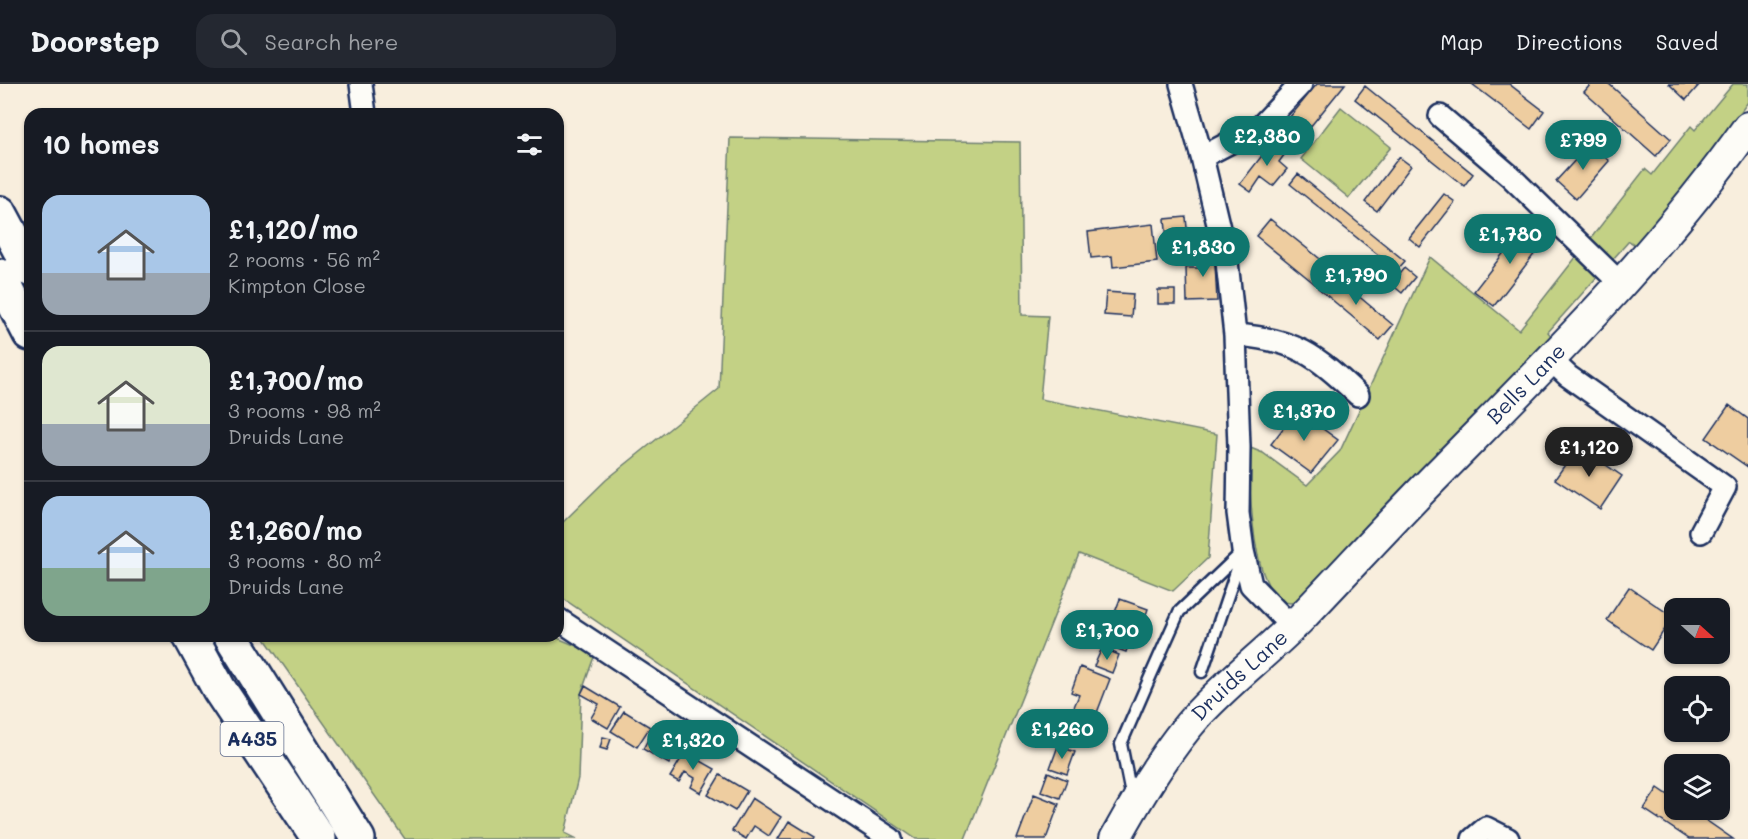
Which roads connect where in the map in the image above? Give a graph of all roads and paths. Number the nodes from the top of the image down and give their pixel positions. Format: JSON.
{"nodes":[{"id":1,"x":361,"y":84,"type":"edge"},
{"id":2,"x":1181,"y":84,"type":"edge"},
{"id":3,"x":1301,"y":84,"type":"edge"},
{"id":4,"x":364,"y":108,"type":"edge"},
{"id":5,"x":1440,"y":116,"type":"dead end"},
{"id":6,"x":1748,"y":127,"type":"edge"},
{"id":7,"x":1202,"y":157,"type":"junction"},
{"id":8,"x":0,"y":213,"type":"edge"},
{"id":9,"x":24,"y":258,"type":"edge"},
{"id":10,"x":0,"y":276,"type":"edge"},
{"id":11,"x":1622,"y":285,"type":"junction"},
{"id":12,"x":24,"y":322,"type":"edge"},
{"id":13,"x":1235,"y":335,"type":"junction"},
{"id":14,"x":1552,"y":361,"type":"junction"},
{"id":15,"x":1358,"y":395,"type":"dead end"},
{"id":16,"x":1701,"y":532,"type":"dead end"},
{"id":17,"x":1243,"y":551,"type":"junction"},
{"id":18,"x":564,"y":622,"type":"edge"},
{"id":19,"x":1292,"y":627,"type":"junction"},
{"id":20,"x":193,"y":642,"type":"edge"},
{"id":21,"x":235,"y":642,"type":"edge"},
{"id":22,"x":1203,"y":672,"type":"dead end"},
{"id":23,"x":1134,"y":805,"type":"junction"},
{"id":24,"x":319,"y":839,"type":"edge"},
{"id":25,"x":358,"y":839,"type":"edge"},
{"id":26,"x":891,"y":839,"type":"edge"},
{"id":27,"x":1115,"y":839,"type":"edge"},
{"id":28,"x":1473,"y":839,"type":"edge"},
{"id":29,"x":1508,"y":839,"type":"edge"}],
"edges":[{"from":1,"to":4,"type":"street"},
{"from":2,"to":7,"type":"street","name":"Druids Lane"},
{"from":3,"to":7,"type":"street"},
{"from":5,"to":11,"type":"street"},
{"from":6,"to":11,"type":"street","name":"Bells Lane"},
{"from":7,"to":13,"type":"street","name":"Druids Lane"},
{"from":8,"to":9,"type":"highway"},
{"from":10,"to":12,"type":"highway"},
{"from":11,"to":14,"type":"street","name":"Bells Lane"},
{"from":13,"to":15,"type":"street"},
{"from":13,"to":17,"type":"street","name":"Druids Lane"},
{"from":14,"to":16,"type":"street"},
{"from":14,"to":19,"type":"street","name":"Bells Lane"},
{"from":17,"to":19,"type":"street","name":"Druids Lane"},
{"from":17,"to":22,"type":"lane"},
{"from":17,"to":23,"type":"lane"},
{"from":18,"to":26,"type":"street"},
{"from":19,"to":23,"type":"street","name":"Druids Lane"},
{"from":20,"to":24,"type":"highway","number":"A435"},
{"from":21,"to":25,"type":"highway","number":"A435"},
{"from":23,"to":27,"type":"street","name":"Druids Lane"},
{"from":28,"to":29,"type":"street"}]}
